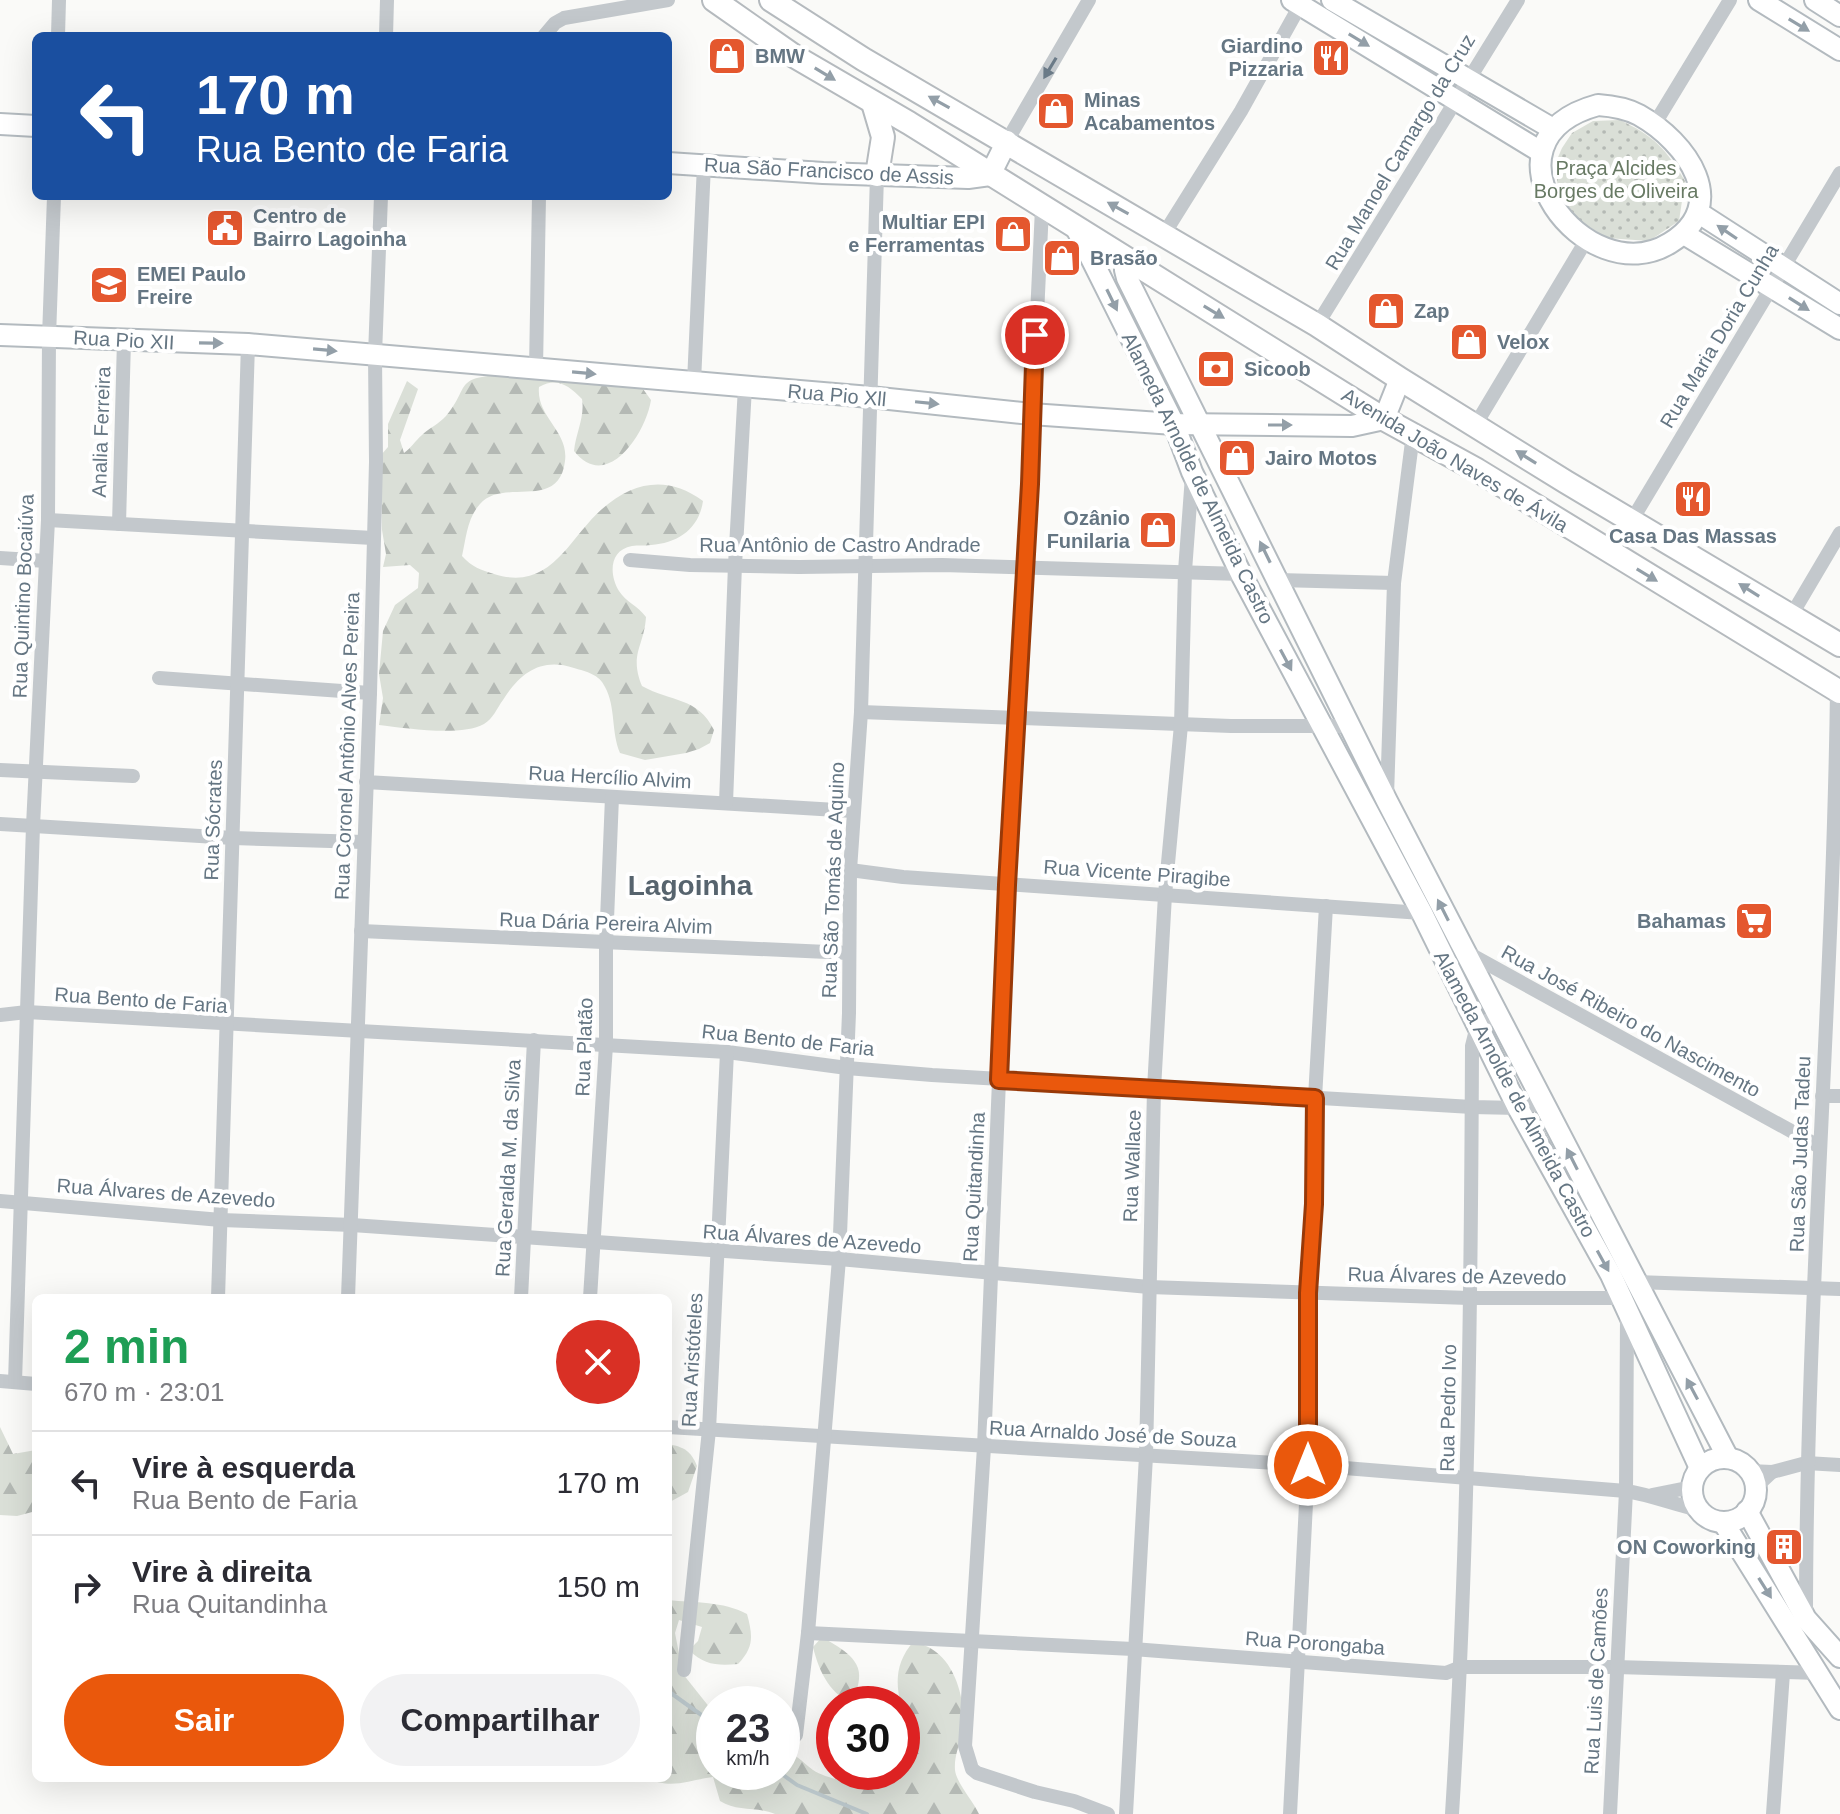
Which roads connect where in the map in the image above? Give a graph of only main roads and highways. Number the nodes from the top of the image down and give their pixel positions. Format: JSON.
{"nodes":[{"id":1,"x":714,"y":0,"type":"edge"},
{"id":2,"x":771,"y":0,"type":"edge"},
{"id":3,"x":1332,"y":0,"type":"edge"},
{"id":4,"x":1759,"y":0,"type":"edge"},
{"id":5,"x":1815,"y":0,"type":"edge"},
{"id":6,"x":1299,"y":2,"type":"edge"},
{"id":7,"x":1840,"y":16,"type":"edge"},
{"id":8,"x":1840,"y":50,"type":"edge"},
{"id":9,"x":873,"y":103,"type":"junction"},
{"id":10,"x":0,"y":124,"type":"edge"},
{"id":11,"x":32,"y":126,"type":"edge"},
{"id":12,"x":1553,"y":129,"type":"junction"},
{"id":13,"x":1007,"y":141,"type":"junction"},
{"id":14,"x":1541,"y":152,"type":"junction"},
{"id":15,"x":672,"y":163,"type":"edge"},
{"id":16,"x":877,"y":175,"type":"junction"},
{"id":17,"x":990,"y":175,"type":"junction"},
{"id":18,"x":1699,"y":213,"type":"junction"},
{"id":19,"x":1077,"y":230,"type":"junction"},
{"id":20,"x":1684,"y":234,"type":"junction"},
{"id":21,"x":1127,"y":260,"type":"junction"},
{"id":22,"x":1840,"y":304,"type":"edge"},
{"id":23,"x":1840,"y":329,"type":"edge"},
{"id":24,"x":0,"y":335,"type":"edge"},
{"id":25,"x":248,"y":344,"type":"joint"},
{"id":26,"x":1400,"y":379,"type":"junction"},
{"id":27,"x":1384,"y":419,"type":"junction"},
{"id":28,"x":1174,"y":424,"type":"junction"},
{"id":29,"x":1202,"y":425,"type":"junction"},
{"id":30,"x":1840,"y":645,"type":"edge"},
{"id":31,"x":1839,"y":691,"type":"edge"},
{"id":32,"x":1728,"y":1458,"type":"junction"},
{"id":33,"x":1696,"y":1477,"type":"junction"},
{"id":34,"x":1747,"y":1511,"type":"junction"},
{"id":35,"x":1723,"y":1522,"type":"junction"},
{"id":36,"x":1840,"y":1657,"type":"edge"},
{"id":37,"x":1840,"y":1709,"type":"edge"}],
"edges":[{"from":1,"to":9,"type":"main road","name":"Avenida João Naves de Ávila","one_way":true},
{"from":13,"to":2,"type":"main road","name":"Avenida João Naves de Ávila","one_way":true},
{"from":3,"to":12,"type":"main road"},
{"from":4,"to":8,"type":"main road","one_way":true},
{"from":5,"to":7,"type":"main road"},
{"from":6,"to":14,"type":"main road","one_way":true},
{"from":9,"to":16,"type":"main road"},
{"from":9,"to":17,"type":"main road","name":"Avenida João Naves de Ávila"},
{"from":10,"to":11,"type":"main road"},
{"from":12,"to":14,"type":"main road"},
{"from":12,"to":18,"type":"main road"},
{"from":13,"to":17,"type":"main road"},
{"from":26,"to":13,"type":"main road","name":"Avenida João Naves de Ávila","one_way":true},
{"from":14,"to":20,"type":"main road"},
{"from":15,"to":16,"type":"main road","name":"Rua São Francisco de Assis"},
{"from":16,"to":17,"type":"main road","name":"Rua São Francisco de Assis"},
{"from":17,"to":19,"type":"main road","name":"Avenida João Naves de Ávila"},
{"from":18,"to":20,"type":"main road"},
{"from":22,"to":18,"type":"main road","one_way":true},
{"from":19,"to":21,"type":"main road","name":"Avenida João Naves de Ávila"},
{"from":19,"to":28,"type":"main road","name":"Alameda Arnolde de Almeida Castro","one_way":true},
{"from":20,"to":23,"type":"main road","one_way":true},
{"from":21,"to":27,"type":"main road","name":"Avenida João Naves de Ávila","one_way":true},
{"from":21,"to":29,"type":"main road","name":"Alameda Arnolde de Almeida Castro"},
{"from":24,"to":25,"type":"main road","name":"Rua Pio XII","one_way":true},
{"from":25,"to":28,"type":"main road","name":"Rua Pio Xll","one_way":true},
{"from":26,"to":27,"type":"main road"},
{"from":30,"to":26,"type":"main road","name":"Avenida João Naves de Ávila","one_way":true},
{"from":29,"to":27,"type":"main road","name":"Rua Pio Xll","one_way":true},
{"from":27,"to":31,"type":"main road","name":"Avenida João Naves de Ávila","one_way":true},
{"from":28,"to":29,"type":"main road","name":"Rua Pio Xll"},
{"from":28,"to":33,"type":"main road","name":"Alameda Arnolde de Almeida Castro","one_way":true},
{"from":32,"to":29,"type":"main road","name":"Alameda Arnolde de Almeida Castro","one_way":true},
{"from":32,"to":33,"type":"main road"},
{"from":32,"to":34,"type":"main road"},
{"from":33,"to":35,"type":"main road"},
{"from":34,"to":35,"type":"main road"},
{"from":34,"to":36,"type":"main road"},
{"from":35,"to":37,"type":"main road","one_way":true}]}
